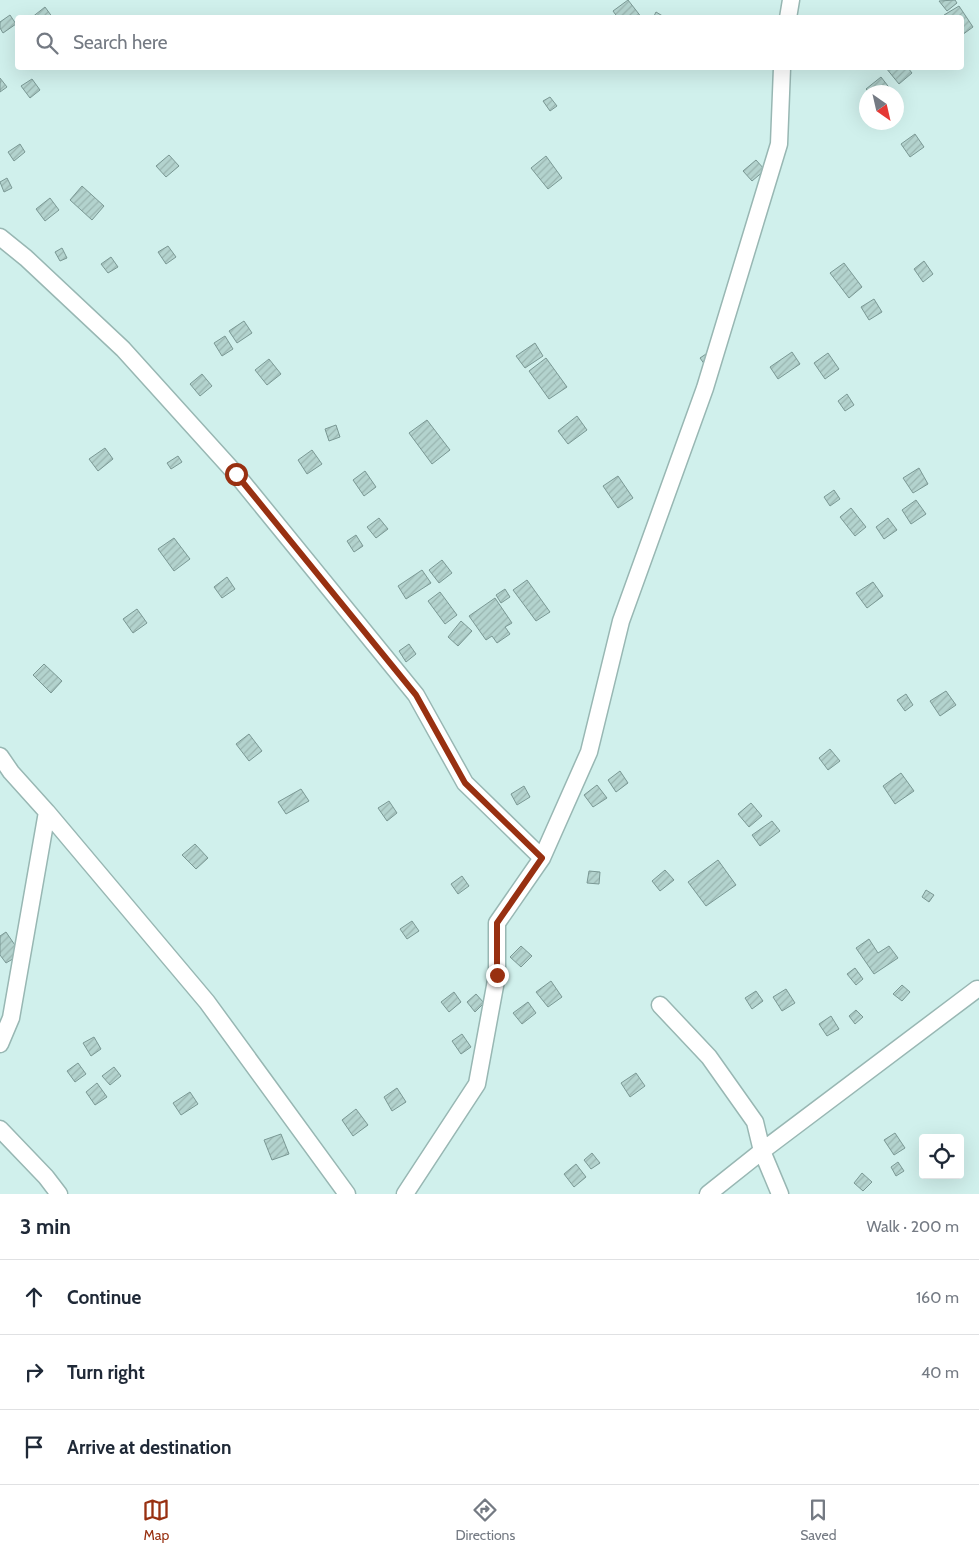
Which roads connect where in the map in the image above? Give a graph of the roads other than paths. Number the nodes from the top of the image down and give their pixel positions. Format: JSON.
{"nodes":[{"id":1,"x":791,"y":0,"type":"edge"},
{"id":2,"x":788,"y":15,"type":"edge"},
{"id":3,"x":782,"y":70,"type":"edge"},
{"id":4,"x":0,"y":237,"type":"edge"},
{"id":5,"x":0,"y":756,"type":"edge"},
{"id":6,"x":47,"y":812,"type":"junction"},
{"id":7,"x":542,"y":858,"type":"junction"},
{"id":8,"x":978,"y":989,"type":"dead end"},
{"id":9,"x":660,"y":1006,"type":"dead end"},
{"id":10,"x":0,"y":1044,"type":"edge"},
{"id":11,"x":0,"y":1129,"type":"edge"},
{"id":12,"x":762,"y":1151,"type":"junction"},
{"id":13,"x":59,"y":1194,"type":"edge"},
{"id":14,"x":347,"y":1194,"type":"edge"},
{"id":15,"x":405,"y":1194,"type":"edge"},
{"id":16,"x":708,"y":1194,"type":"edge"},
{"id":17,"x":780,"y":1194,"type":"edge"}],
"edges":[{"from":1,"to":2,"type":"street"},
{"from":3,"to":7,"type":"street"},
{"from":4,"to":7,"type":"street"},
{"from":5,"to":6,"type":"street"},
{"from":6,"to":10,"type":"street"},
{"from":6,"to":14,"type":"street"},
{"from":7,"to":15,"type":"street"},
{"from":8,"to":12,"type":"street"},
{"from":9,"to":12,"type":"street"},
{"from":11,"to":13,"type":"street"},
{"from":12,"to":16,"type":"street"},
{"from":12,"to":17,"type":"street"}]}
